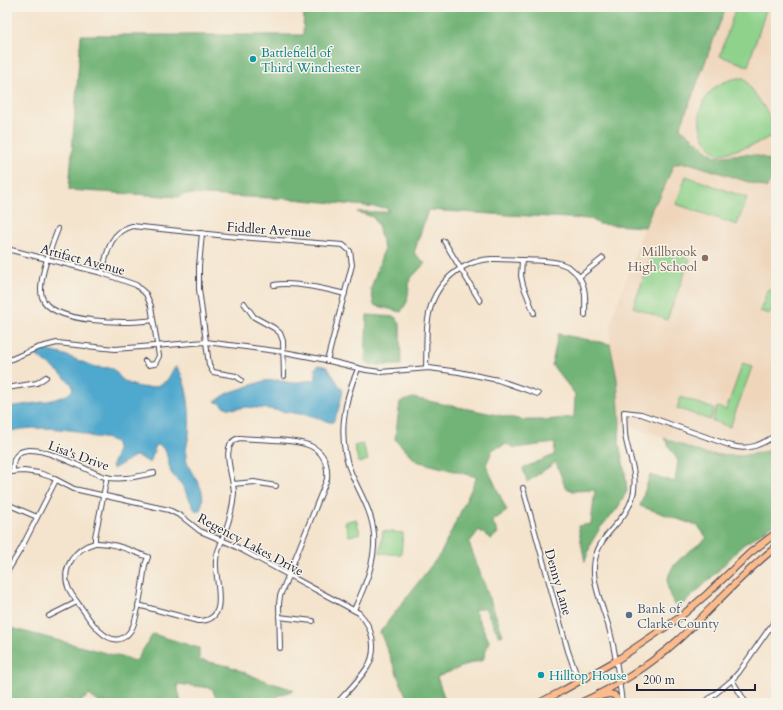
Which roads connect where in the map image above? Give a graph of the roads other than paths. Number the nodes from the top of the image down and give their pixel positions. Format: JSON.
{"nodes":[{"id":1,"x":58,"y":229,"type":"dead end"},
{"id":2,"x":202,"y":233,"type":"junction"},
{"id":3,"x":444,"y":241,"type":"dead end"},
{"id":4,"x":8,"y":249,"type":"edge"},
{"id":5,"x":7,"y":256,"type":"edge"},
{"id":6,"x":603,"y":258,"type":"dead end"},
{"id":7,"x":47,"y":260,"type":"junction"},
{"id":8,"x":522,"y":260,"type":"junction"},
{"id":9,"x":460,"y":268,"type":"junction"},
{"id":10,"x":102,"y":273,"type":"junction"},
{"id":11,"x":579,"y":277,"type":"junction"},
{"id":12,"x":274,"y":285,"type":"dead end"},
{"id":13,"x":345,"y":294,"type":"junction"},
{"id":14,"x":480,"y":301,"type":"dead end"},
{"id":15,"x":244,"y":303,"type":"dead end"},
{"id":16,"x":534,"y":313,"type":"dead end"},
{"id":17,"x":585,"y":315,"type":"dead end"},
{"id":18,"x":153,"y":320,"type":"junction"},
{"id":19,"x":206,"y":342,"type":"junction"},
{"id":20,"x":158,"y":346,"type":"junction"},
{"id":21,"x":284,"y":352,"type":"junction"},
{"id":22,"x":7,"y":361,"type":"edge"},
{"id":23,"x":145,"y":361,"type":"dead end"},
{"id":24,"x":327,"y":361,"type":"junction"},
{"id":25,"x":426,"y":368,"type":"junction"},
{"id":26,"x":358,"y":369,"type":"junction"},
{"id":27,"x":284,"y":376,"type":"dead end"},
{"id":28,"x":46,"y":377,"type":"dead end"},
{"id":29,"x":241,"y":380,"type":"dead end"},
{"id":30,"x":7,"y":388,"type":"edge"},
{"id":31,"x":538,"y":394,"type":"dead end"},
{"id":32,"x":776,"y":435,"type":"edge"},
{"id":33,"x":7,"y":472,"type":"edge"},
{"id":34,"x":13,"y":472,"type":"junction"},
{"id":35,"x":154,"y":474,"type":"dead end"},
{"id":36,"x":107,"y":477,"type":"junction"},
{"id":37,"x":56,"y":480,"type":"junction"},
{"id":38,"x":233,"y":484,"type":"junction"},
{"id":39,"x":276,"y":486,"type":"dead end"},
{"id":40,"x":523,"y":488,"type":"dead end"},
{"id":41,"x":103,"y":495,"type":"junction"},
{"id":42,"x":7,"y":504,"type":"edge"},
{"id":43,"x":37,"y":518,"type":"junction"},
{"id":44,"x":776,"y":533,"type":"edge"},
{"id":45,"x":222,"y":540,"type":"junction"},
{"id":46,"x":95,"y":543,"type":"junction"},
{"id":47,"x":776,"y":547,"type":"edge"},
{"id":48,"x":7,"y":572,"type":"edge"},
{"id":49,"x":288,"y":574,"type":"junction"},
{"id":50,"x":77,"y":602,"type":"junction"},
{"id":51,"x":138,"y":605,"type":"junction"},
{"id":52,"x":354,"y":610,"type":"junction"},
{"id":53,"x":49,"y":616,"type":"dead end"},
{"id":54,"x":279,"y":617,"type":"junction"},
{"id":55,"x":776,"y":619,"type":"edge"},
{"id":56,"x":313,"y":621,"type":"dead end"},
{"id":57,"x":771,"y":626,"type":"junction"},
{"id":58,"x":776,"y":630,"type":"edge"},
{"id":59,"x":280,"y":648,"type":"dead end"},
{"id":60,"x":617,"y":660,"type":"junction"},
{"id":61,"x":732,"y":680,"type":"junction"},
{"id":62,"x":579,"y":682,"type":"junction"},
{"id":63,"x":620,"y":682,"type":"junction"},
{"id":64,"x":582,"y":702,"type":"edge"},
{"id":65,"x":337,"y":703,"type":"edge"},
{"id":66,"x":539,"y":703,"type":"edge"},
{"id":67,"x":621,"y":703,"type":"edge"},
{"id":68,"x":704,"y":703,"type":"edge"},
{"id":69,"x":746,"y":703,"type":"edge"}],
"edges":[{"from":1,"to":7,"type":"street"},
{"from":2,"to":10,"type":"street","name":"Fiddler Avenue"},
{"from":2,"to":13,"type":"street","name":"Fiddler Avenue"},
{"from":2,"to":19,"type":"street"},
{"from":3,"to":9,"type":"street"},
{"from":4,"to":5,"type":"street"},
{"from":4,"to":7,"type":"street","name":"Artifact Avenue"},
{"from":6,"to":11,"type":"street"},
{"from":7,"to":10,"type":"street","name":"Artifact Avenue"},
{"from":7,"to":18,"type":"street"},
{"from":8,"to":9,"type":"street"},
{"from":8,"to":11,"type":"street"},
{"from":8,"to":16,"type":"street"},
{"from":9,"to":14,"type":"street"},
{"from":9,"to":25,"type":"street"},
{"from":10,"to":18,"type":"street","name":"Artifact Avenue"},
{"from":11,"to":17,"type":"street"},
{"from":12,"to":13,"type":"street"},
{"from":13,"to":24,"type":"street","name":"Fiddler Avenue"},
{"from":15,"to":21,"type":"street"},
{"from":18,"to":20,"type":"street","name":"Artifact Avenue"},
{"from":19,"to":20,"type":"street"},
{"from":19,"to":21,"type":"street"},
{"from":19,"to":29,"type":"street"},
{"from":20,"to":22,"type":"street"},
{"from":20,"to":23,"type":"street"},
{"from":21,"to":24,"type":"street"},
{"from":21,"to":27,"type":"street"},
{"from":24,"to":26,"type":"street"},
{"from":25,"to":26,"type":"street"},
{"from":25,"to":31,"type":"street"},
{"from":26,"to":52,"type":"street"},
{"from":28,"to":30,"type":"street"},
{"from":32,"to":60,"type":"street"},
{"from":33,"to":34,"type":"street","name":"Regency Lakes Drive"},
{"from":34,"to":36,"type":"street","name":"Lisa's Drive"},
{"from":34,"to":37,"type":"street","name":"Regency Lakes Drive"},
{"from":35,"to":36,"type":"street","name":"Lisa's Drive"},
{"from":36,"to":41,"type":"street"},
{"from":37,"to":41,"type":"street","name":"Regency Lakes Drive"},
{"from":37,"to":43,"type":"street"},
{"from":38,"to":39,"type":"street"},
{"from":38,"to":45,"type":"street"},
{"from":38,"to":49,"type":"street"},
{"from":40,"to":62,"type":"street","name":"Denny Lane"},
{"from":41,"to":45,"type":"street","name":"Regency Lakes Drive"},
{"from":41,"to":46,"type":"street"},
{"from":42,"to":43,"type":"street"},
{"from":43,"to":48,"type":"street"},
{"from":44,"to":60,"type":"highway"},
{"from":45,"to":49,"type":"street","name":"Regency Lakes Drive"},
{"from":45,"to":51,"type":"street"},
{"from":46,"to":50,"type":"street"},
{"from":46,"to":51,"type":"street"},
{"from":47,"to":63,"type":"highway"},
{"from":49,"to":52,"type":"street","name":"Regency Lakes Drive"},
{"from":49,"to":54,"type":"street"},
{"from":50,"to":51,"type":"street"},
{"from":50,"to":53,"type":"street"},
{"from":52,"to":65,"type":"street","name":"Regency Lakes Drive"},
{"from":54,"to":56,"type":"street"},
{"from":54,"to":59,"type":"street"},
{"from":55,"to":57,"type":"street"},
{"from":57,"to":58,"type":"street"},
{"from":57,"to":61,"type":"street"},
{"from":60,"to":62,"type":"highway"},
{"from":60,"to":63,"type":"street"},
{"from":61,"to":68,"type":"street"},
{"from":61,"to":69,"type":"street"},
{"from":62,"to":66,"type":"highway"},
{"from":63,"to":64,"type":"highway"},
{"from":63,"to":67,"type":"street"},
{"from":64,"to":67,"type":"highway"}]}
